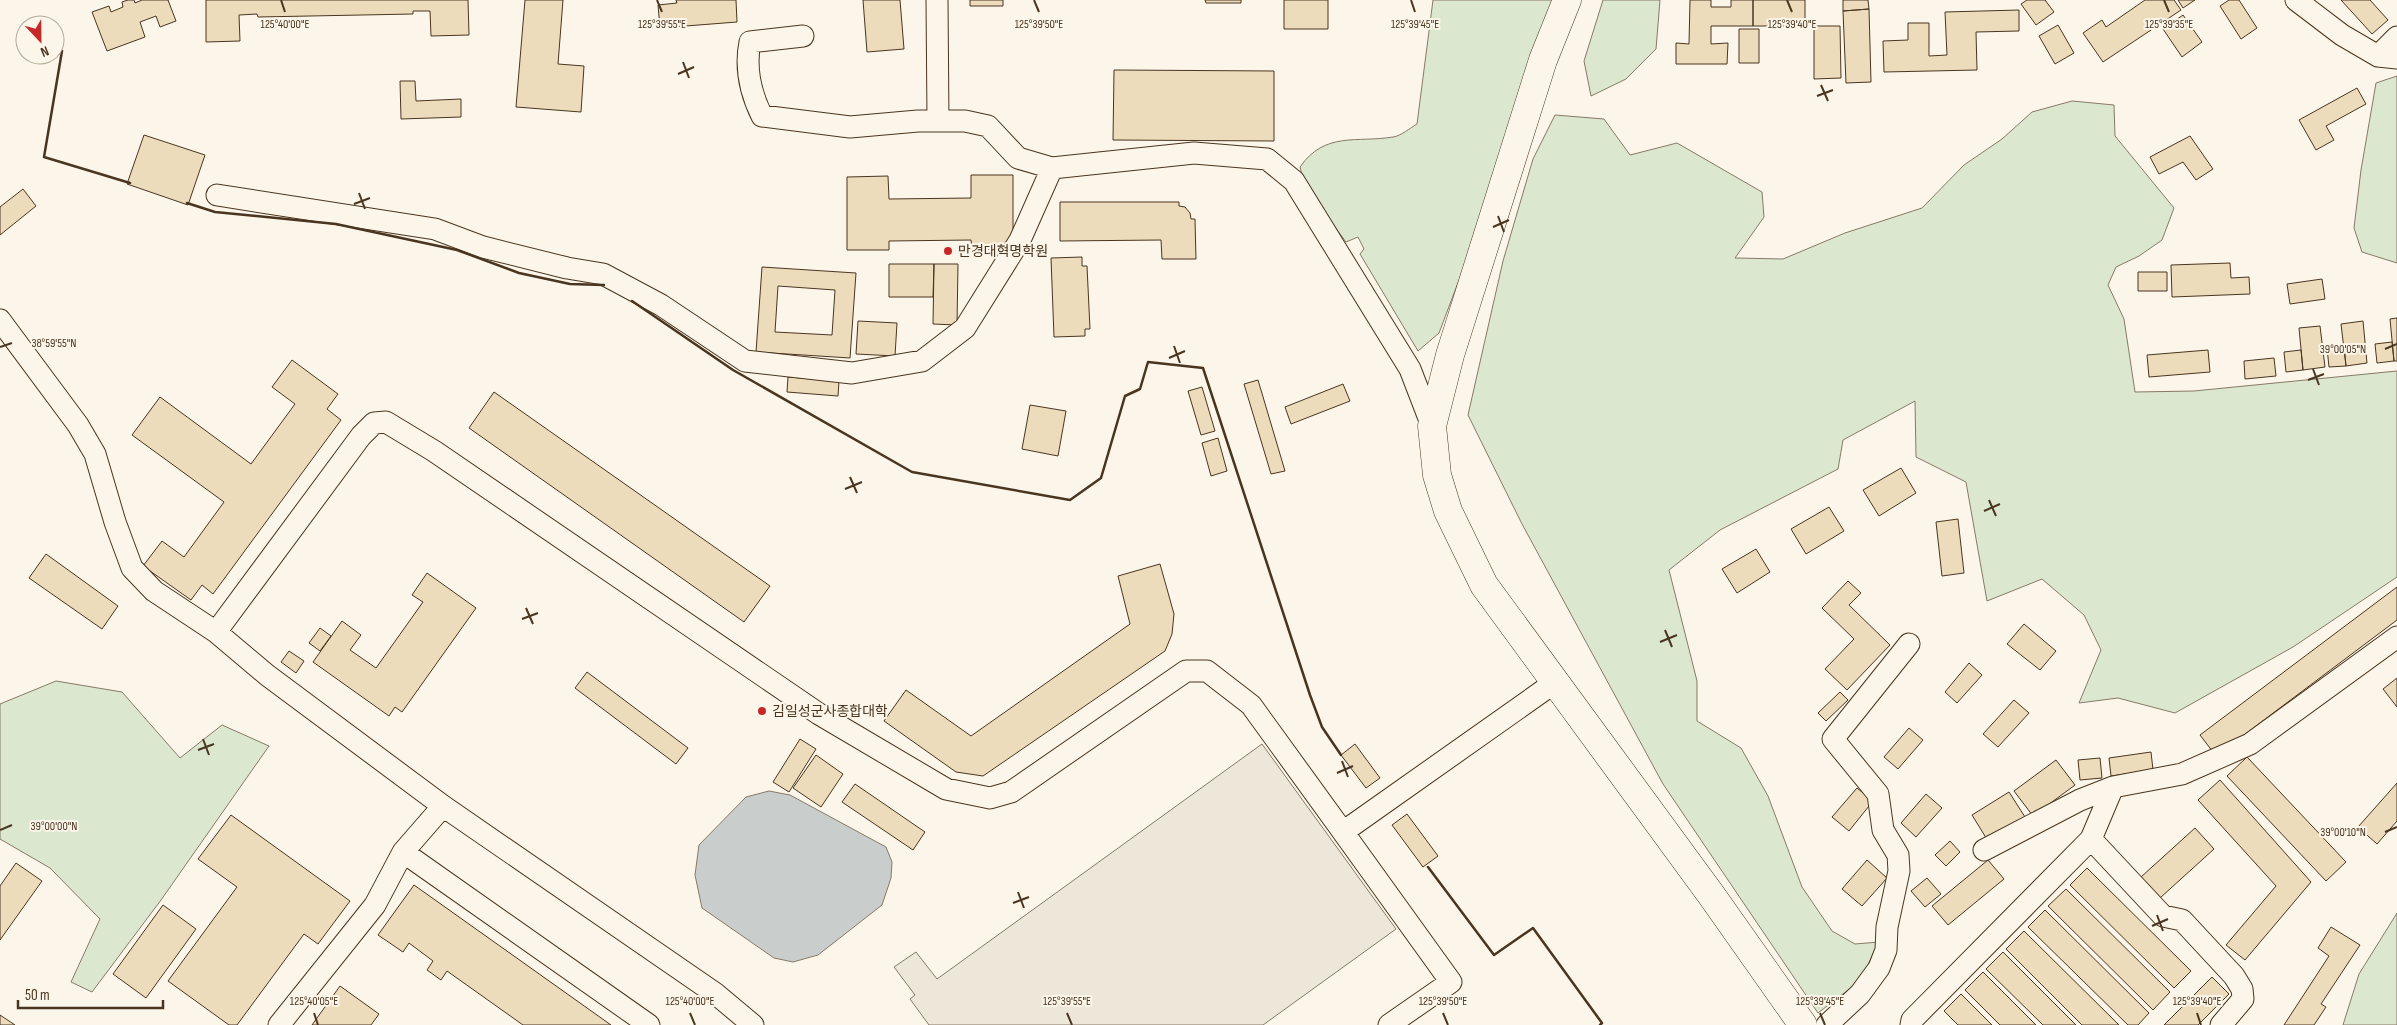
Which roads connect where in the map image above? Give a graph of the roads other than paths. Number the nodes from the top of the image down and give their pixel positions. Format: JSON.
{"nodes":[{"id":1,"x":937,"y":0,"type":"edge"},
{"id":2,"x":1567,"y":0,"type":"edge"},
{"id":3,"x":2296,"y":0,"type":"edge"},
{"id":4,"x":803,"y":36,"type":"dead end"},
{"id":5,"x":2397,"y":37,"type":"edge"},
{"id":6,"x":2388,"y":57,"type":"edge"},
{"id":7,"x":938,"y":121,"type":"junction"},
{"id":8,"x":1052,"y":168,"type":"junction"},
{"id":9,"x":217,"y":195,"type":"dead end"},
{"id":10,"x":0,"y":320,"type":"edge"},
{"id":11,"x":1432,"y":426,"type":"junction"},
{"id":12,"x":216,"y":632,"type":"junction"},
{"id":13,"x":2397,"y":636,"type":"edge"},
{"id":14,"x":1910,"y":644,"type":"dead end"},
{"id":15,"x":1554,"y":683,"type":"junction"},
{"id":16,"x":2113,"y":787,"type":"junction"},
{"id":17,"x":443,"y":806,"type":"junction"},
{"id":18,"x":1343,"y":832,"type":"junction"},
{"id":19,"x":2090,"y":839,"type":"junction"},
{"id":20,"x":1984,"y":850,"type":"dead end"},
{"id":21,"x":403,"y":852,"type":"junction"},
{"id":22,"x":279,"y":1025,"type":"edge"},
{"id":23,"x":649,"y":1025,"type":"edge"},
{"id":24,"x":753,"y":1025,"type":"edge"},
{"id":25,"x":1389,"y":1025,"type":"edge"},
{"id":26,"x":1803,"y":1025,"type":"edge"},
{"id":27,"x":1827,"y":1025,"type":"edge"},
{"id":28,"x":1911,"y":1025,"type":"edge"},
{"id":29,"x":2221,"y":1025,"type":"edge"}],
"edges":[{"from":1,"to":7,"type":"street"},
{"from":2,"to":11,"type":"main road"},
{"from":3,"to":6,"type":"street"},
{"from":4,"to":7,"type":"street"},
{"from":5,"to":6,"type":"street"},
{"from":7,"to":8,"type":"street"},
{"from":8,"to":9,"type":"street"},
{"from":8,"to":11,"type":"street"},
{"from":10,"to":12,"type":"street"},
{"from":11,"to":15,"type":"main road"},
{"from":12,"to":17,"type":"street"},
{"from":12,"to":18,"type":"street"},
{"from":13,"to":16,"type":"street"},
{"from":14,"to":27,"type":"street"},
{"from":15,"to":18,"type":"street"},
{"from":15,"to":26,"type":"main road"},
{"from":16,"to":19,"type":"street"},
{"from":16,"to":20,"type":"street"},
{"from":17,"to":21,"type":"street"},
{"from":17,"to":24,"type":"street"},
{"from":18,"to":25,"type":"street"},
{"from":19,"to":28,"type":"street"},
{"from":19,"to":29,"type":"street"},
{"from":21,"to":22,"type":"street"},
{"from":21,"to":23,"type":"street"}]}
